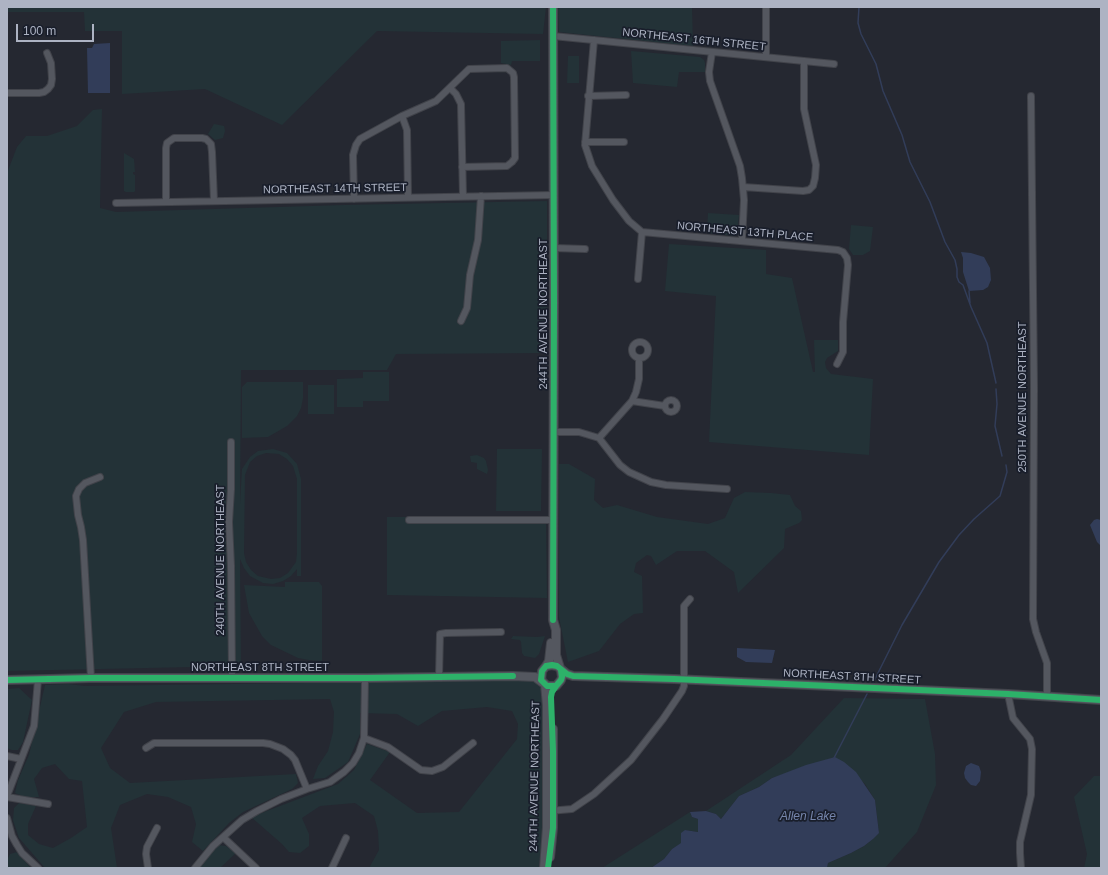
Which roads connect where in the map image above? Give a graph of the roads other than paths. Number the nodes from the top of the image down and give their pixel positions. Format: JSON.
{"nodes":[{"id":1,"x":553,"y":7,"type":"edge"},
{"id":2,"x":766,"y":7,"type":"edge"},
{"id":3,"x":553,"y":36,"type":"junction"},
{"id":4,"x":594,"y":40,"type":"junction"},
{"id":5,"x":712,"y":52,"type":"junction"},
{"id":6,"x":47,"y":53,"type":"dead end"},
{"id":7,"x":766,"y":57,"type":"junction"},
{"id":8,"x":804,"y":61,"type":"junction"},
{"id":9,"x":834,"y":64,"type":"dead end"},
{"id":10,"x":450,"y":88,"type":"junction"},
{"id":11,"x":7,"y":93,"type":"edge"},
{"id":12,"x":626,"y":95,"type":"dead end"},
{"id":13,"x":588,"y":96,"type":"junction"},
{"id":14,"x":1031,"y":96,"type":"dead end"},
{"id":15,"x":402,"y":116,"type":"junction"},
{"id":16,"x":585,"y":142,"type":"junction"},
{"id":17,"x":624,"y":142,"type":"dead end"},
{"id":18,"x":462,"y":167,"type":"junction"},
{"id":19,"x":743,"y":187,"type":"junction"},
{"id":20,"x":554,"y":195,"type":"junction"},
{"id":21,"x":463,"y":196,"type":"junction"},
{"id":22,"x":481,"y":196,"type":"junction"},
{"id":23,"x":354,"y":198,"type":"junction"},
{"id":24,"x":408,"y":198,"type":"junction"},
{"id":25,"x":214,"y":201,"type":"junction"},
{"id":26,"x":166,"y":202,"type":"junction"},
{"id":27,"x":116,"y":203,"type":"dead end"},
{"id":28,"x":642,"y":232,"type":"junction"},
{"id":29,"x":742,"y":241,"type":"junction"},
{"id":30,"x":554,"y":248,"type":"junction"},
{"id":31,"x":585,"y":249,"type":"dead end"},
{"id":32,"x":638,"y":279,"type":"dead end"},
{"id":33,"x":461,"y":320,"type":"dead end"},
{"id":34,"x":639,"y":358,"type":"dead end"},
{"id":35,"x":837,"y":364,"type":"dead end"},
{"id":36,"x":632,"y":401,"type":"junction"},
{"id":37,"x":665,"y":406,"type":"dead end"},
{"id":38,"x":554,"y":432,"type":"junction"},
{"id":39,"x":599,"y":438,"type":"junction"},
{"id":40,"x":231,"y":442,"type":"dead end"},
{"id":41,"x":100,"y":477,"type":"dead end"},
{"id":42,"x":727,"y":489,"type":"dead end"},
{"id":43,"x":409,"y":520,"type":"dead end"},
{"id":44,"x":553,"y":520,"type":"junction"},
{"id":45,"x":690,"y":599,"type":"dead end"},
{"id":46,"x":553,"y":620,"type":"junction"},
{"id":47,"x":501,"y":632,"type":"dead end"},
{"id":48,"x":545,"y":667,"type":"junction"},
{"id":49,"x":560,"y":669,"type":"junction"},
{"id":50,"x":513,"y":676,"type":"junction"},
{"id":51,"x":602,"y":676,"type":"junction"},
{"id":52,"x":439,"y":677,"type":"junction"},
{"id":53,"x":91,"y":678,"type":"junction"},
{"id":54,"x":232,"y":678,"type":"junction"},
{"id":55,"x":365,"y":678,"type":"junction"},
{"id":56,"x":684,"y":679,"type":"junction"},
{"id":57,"x":7,"y":680,"type":"edge"},
{"id":58,"x":38,"y":680,"type":"junction"},
{"id":59,"x":544,"y":683,"type":"junction"},
{"id":60,"x":558,"y":684,"type":"junction"},
{"id":61,"x":1008,"y":694,"type":"junction"},
{"id":62,"x":1047,"y":697,"type":"junction"},
{"id":63,"x":1101,"y":700,"type":"edge"},
{"id":64,"x":364,"y":738,"type":"junction"},
{"id":65,"x":473,"y":743,"type":"dead end"},
{"id":66,"x":146,"y":748,"type":"dead end"},
{"id":67,"x":7,"y":756,"type":"edge"},
{"id":68,"x":21,"y":759,"type":"junction"},
{"id":69,"x":307,"y":789,"type":"junction"},
{"id":70,"x":7,"y":797,"type":"edge"},
{"id":71,"x":48,"y":804,"type":"dead end"},
{"id":72,"x":550,"y":811,"type":"junction"},
{"id":73,"x":7,"y":818,"type":"edge"},
{"id":74,"x":156,"y":828,"type":"dead end"},
{"id":75,"x":10,"y":836,"type":"edge"},
{"id":76,"x":223,"y":837,"type":"junction"},
{"id":77,"x":346,"y":838,"type":"dead end"},
{"id":78,"x":549,"y":842,"type":"junction"},
{"id":79,"x":38,"y":868,"type":"edge"},
{"id":80,"x":148,"y":868,"type":"edge"},
{"id":81,"x":195,"y":868,"type":"edge"},
{"id":82,"x":256,"y":868,"type":"edge"},
{"id":83,"x":332,"y":868,"type":"edge"},
{"id":84,"x":544,"y":868,"type":"edge"},
{"id":85,"x":548,"y":868,"type":"edge"},
{"id":86,"x":1022,"y":868,"type":"edge"}],
"edges":[{"from":1,"to":3,"type":"street","name":"244TH AVENUE NORTHEAST"},
{"from":2,"to":7,"type":"street"},
{"from":3,"to":4,"type":"street","name":"NORTHEAST 16TH STREET"},
{"from":3,"to":20,"type":"street","name":"244TH AVENUE NORTHEAST"},
{"from":4,"to":5,"type":"street","name":"NORTHEAST 16TH STREET"},
{"from":4,"to":13,"type":"street"},
{"from":5,"to":7,"type":"street","name":"NORTHEAST 16TH STREET"},
{"from":5,"to":19,"type":"street"},
{"from":6,"to":11,"type":"street"},
{"from":7,"to":8,"type":"street","name":"NORTHEAST 16TH STREET"},
{"from":8,"to":9,"type":"street","name":"NORTHEAST 16TH STREET"},
{"from":8,"to":19,"type":"street"},
{"from":10,"to":15,"type":"street"},
{"from":10,"to":18,"type":"street"},
{"from":10,"to":18,"type":"street"},
{"from":12,"to":13,"type":"street"},
{"from":13,"to":16,"type":"street"},
{"from":14,"to":62,"type":"street","name":"250TH AVENUE NORTHEAST"},
{"from":15,"to":23,"type":"street"},
{"from":15,"to":24,"type":"street"},
{"from":16,"to":17,"type":"street"},
{"from":16,"to":28,"type":"street"},
{"from":18,"to":21,"type":"street"},
{"from":19,"to":29,"type":"street"},
{"from":20,"to":22,"type":"street","name":"NORTHEAST 14TH STREET"},
{"from":20,"to":30,"type":"street","name":"244TH AVENUE NORTHEAST"},
{"from":21,"to":22,"type":"street","name":"NORTHEAST 14TH STREET"},
{"from":21,"to":24,"type":"street","name":"NORTHEAST 14TH STREET"},
{"from":22,"to":33,"type":"street"},
{"from":23,"to":24,"type":"street","name":"NORTHEAST 14TH STREET"},
{"from":23,"to":25,"type":"street","name":"NORTHEAST 14TH STREET"},
{"from":25,"to":26,"type":"street","name":"NORTHEAST 14TH STREET"},
{"from":25,"to":26,"type":"street"},
{"from":26,"to":27,"type":"street","name":"NORTHEAST 14TH STREET"},
{"from":28,"to":29,"type":"street","name":"NORTHEAST 13TH PLACE"},
{"from":28,"to":32,"type":"street"},
{"from":29,"to":35,"type":"street","name":"NORTHEAST 13TH PLACE"},
{"from":30,"to":31,"type":"street"},
{"from":30,"to":38,"type":"street","name":"244TH AVENUE NORTHEAST"},
{"from":34,"to":36,"type":"street"},
{"from":36,"to":37,"type":"street"},
{"from":36,"to":39,"type":"street"},
{"from":38,"to":39,"type":"street"},
{"from":38,"to":44,"type":"street","name":"244TH AVENUE NORTHEAST"},
{"from":39,"to":42,"type":"street"},
{"from":40,"to":54,"type":"street","name":"240TH AVENUE NORTHEAST"},
{"from":41,"to":53,"type":"street"},
{"from":43,"to":44,"type":"street"},
{"from":44,"to":46,"type":"street","name":"244TH AVENUE NORTHEAST"},
{"from":45,"to":56,"type":"street"},
{"from":46,"to":48,"type":"street","name":"244TH AVENUE NORTHEAST"},
{"from":46,"to":49,"type":"street","name":"244TH AVENUE NORTHEAST"},
{"from":47,"to":52,"type":"street"},
{"from":48,"to":49,"type":"street"},
{"from":48,"to":50,"type":"street","name":"NORTHEAST 8TH STREET"},
{"from":48,"to":59,"type":"street"},
{"from":49,"to":51,"type":"street","name":"NORTHEAST 8TH STREET"},
{"from":49,"to":60,"type":"street"},
{"from":50,"to":52,"type":"street","name":"NORTHEAST 8TH STREET"},
{"from":50,"to":59,"type":"street","name":"NORTHEAST 8TH STREET"},
{"from":51,"to":56,"type":"street","name":"NORTHEAST 8TH STREET"},
{"from":51,"to":60,"type":"street","name":"NORTHEAST 8TH STREET"},
{"from":52,"to":55,"type":"street","name":"NORTHEAST 8TH STREET"},
{"from":53,"to":54,"type":"street","name":"NORTHEAST 8TH STREET"},
{"from":53,"to":58,"type":"street","name":"NORTHEAST 8TH STREET"},
{"from":54,"to":55,"type":"street","name":"NORTHEAST 8TH STREET"},
{"from":55,"to":64,"type":"street"},
{"from":56,"to":61,"type":"street","name":"NORTHEAST 8TH STREET"},
{"from":56,"to":72,"type":"street"},
{"from":57,"to":58,"type":"street","name":"NORTHEAST 8TH STREET"},
{"from":58,"to":68,"type":"street"},
{"from":59,"to":60,"type":"street"},
{"from":59,"to":72,"type":"street","name":"244TH AVENUE NORTHEAST"},
{"from":60,"to":72,"type":"street","name":"244TH AVENUE NORTHEAST"},
{"from":61,"to":62,"type":"street","name":"NORTHEAST 8TH STREET"},
{"from":61,"to":86,"type":"street"},
{"from":62,"to":63,"type":"street","name":"NORTHEAST 8TH STREET"},
{"from":64,"to":65,"type":"street"},
{"from":64,"to":69,"type":"street"},
{"from":66,"to":69,"type":"street"},
{"from":67,"to":68,"type":"street"},
{"from":68,"to":70,"type":"street"},
{"from":69,"to":76,"type":"street"},
{"from":70,"to":71,"type":"street"},
{"from":72,"to":78,"type":"street","name":"244TH AVENUE NORTHEAST"},
{"from":73,"to":75,"type":"street"},
{"from":74,"to":80,"type":"street"},
{"from":75,"to":79,"type":"street"},
{"from":76,"to":81,"type":"street"},
{"from":76,"to":82,"type":"street"},
{"from":77,"to":83,"type":"street"},
{"from":78,"to":84,"type":"street","name":"244TH AVENUE NORTHEAST"},
{"from":78,"to":85,"type":"street","name":"244TH AVENUE NORTHEAST"}]}
